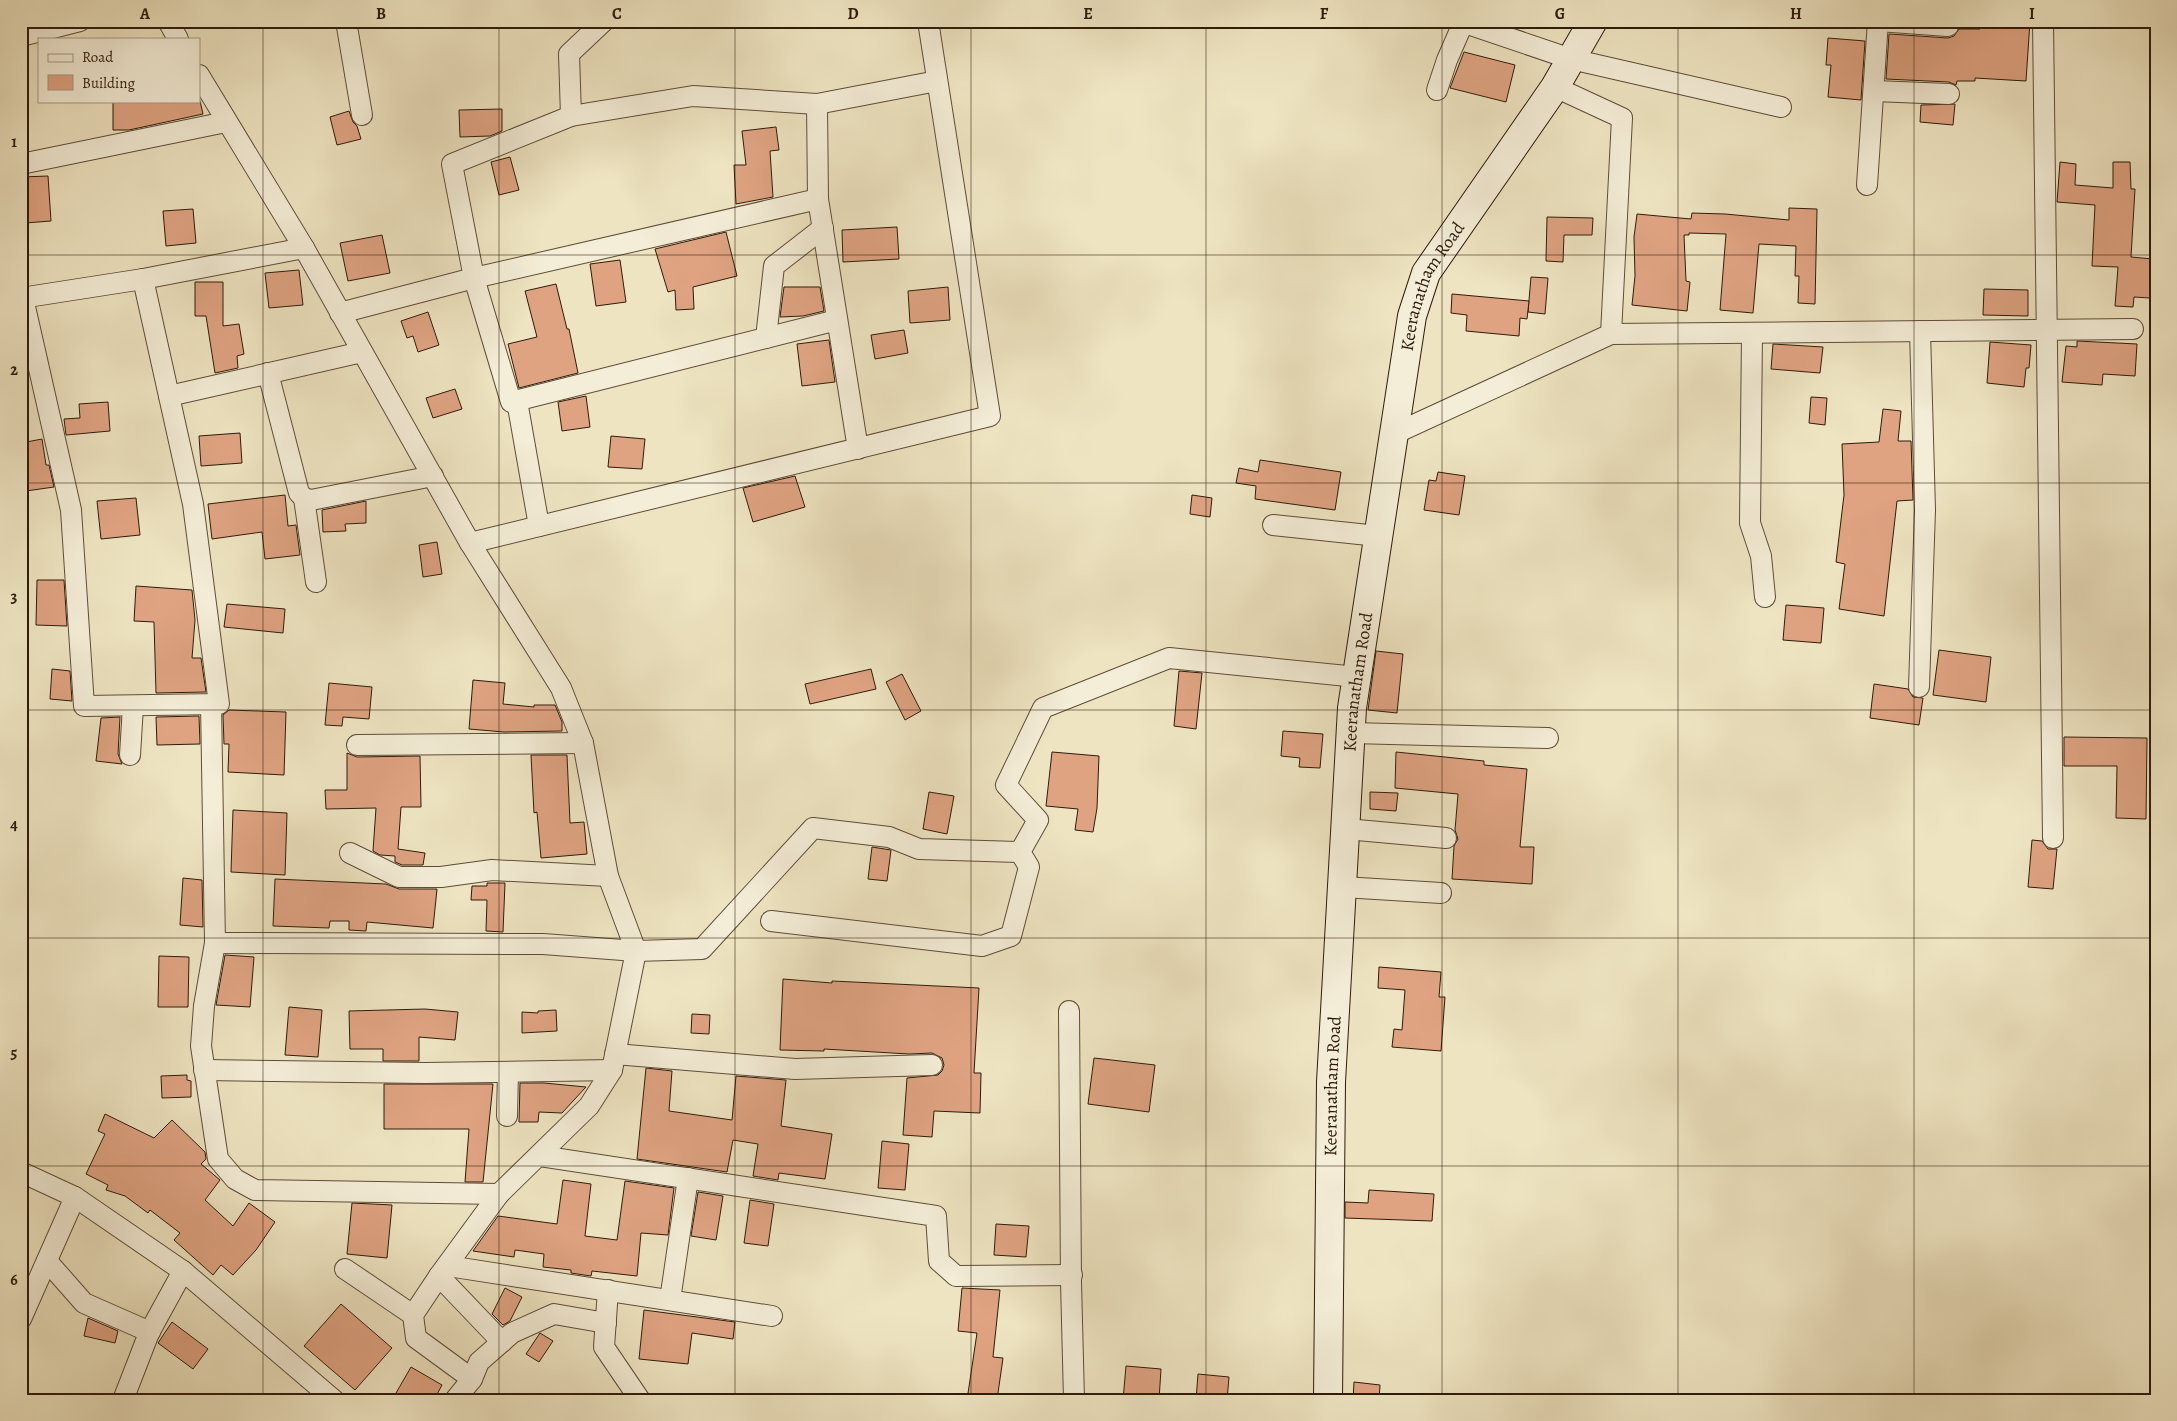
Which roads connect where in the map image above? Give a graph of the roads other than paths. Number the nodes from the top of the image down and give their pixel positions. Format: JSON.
{"nodes":[{"id":1,"x":80,"y":21,"type":"edge"},
{"id":2,"x":168,"y":21,"type":"edge"},
{"id":3,"x":346,"y":21,"type":"edge"},
{"id":4,"x":604,"y":21,"type":"edge"},
{"id":5,"x":928,"y":21,"type":"edge"},
{"id":6,"x":1593,"y":21,"type":"edge"},
{"id":7,"x":1878,"y":21,"type":"edge"},
{"id":8,"x":2043,"y":21,"type":"edge"},
{"id":9,"x":1462,"y":22,"type":"edge"},
{"id":10,"x":1948,"y":26,"type":"dead end"},
{"id":11,"x":21,"y":36,"type":"edge"},
{"id":12,"x":177,"y":38,"type":"edge"},
{"id":13,"x":1571,"y":59,"type":"junction"},
{"id":14,"x":200,"y":76,"type":"edge"},
{"id":15,"x":937,"y":81,"type":"junction"},
{"id":16,"x":1555,"y":87,"type":"junction"},
{"id":17,"x":1437,"y":90,"type":"dead end"},
{"id":18,"x":1874,"y":91,"type":"junction"},
{"id":19,"x":1949,"y":94,"type":"dead end"},
{"id":20,"x":817,"y":104,"type":"junction"},
{"id":21,"x":1781,"y":106,"type":"dead end"},
{"id":22,"x":362,"y":115,"type":"dead end"},
{"id":23,"x":571,"y":116,"type":"junction"},
{"id":24,"x":226,"y":122,"type":"junction"},
{"id":25,"x":21,"y":164,"type":"edge"},
{"id":26,"x":1867,"y":185,"type":"dead end"},
{"id":27,"x":818,"y":199,"type":"junction"},
{"id":28,"x":823,"y":228,"type":"junction"},
{"id":29,"x":304,"y":248,"type":"junction"},
{"id":30,"x":474,"y":278,"type":"junction"},
{"id":31,"x":143,"y":279,"type":"junction"},
{"id":32,"x":22,"y":298,"type":"edge"},
{"id":33,"x":340,"y":313,"type":"junction"},
{"id":34,"x":837,"y":320,"type":"junction"},
{"id":35,"x":2133,"y":329,"type":"dead end"},
{"id":36,"x":2047,"y":330,"type":"junction"},
{"id":37,"x":1920,"y":331,"type":"junction"},
{"id":38,"x":1752,"y":333,"type":"junction"},
{"id":39,"x":1611,"y":334,"type":"junction"},
{"id":40,"x":766,"y":338,"type":"junction"},
{"id":41,"x":362,"y":352,"type":"junction"},
{"id":42,"x":268,"y":373,"type":"junction"},
{"id":43,"x":170,"y":396,"type":"junction"},
{"id":44,"x":517,"y":401,"type":"junction"},
{"id":45,"x":1394,"y":434,"type":"junction"},
{"id":46,"x":858,"y":449,"type":"junction"},
{"id":47,"x":432,"y":476,"type":"junction"},
{"id":48,"x":304,"y":498,"type":"junction"},
{"id":49,"x":1273,"y":525,"type":"dead end"},
{"id":50,"x":539,"y":526,"type":"junction"},
{"id":51,"x":1378,"y":536,"type":"junction"},
{"id":52,"x":470,"y":543,"type":"junction"},
{"id":53,"x":316,"y":582,"type":"dead end"},
{"id":54,"x":1765,"y":598,"type":"dead end"},
{"id":55,"x":1357,"y":677,"type":"junction"},
{"id":56,"x":1918,"y":687,"type":"dead end"},
{"id":57,"x":211,"y":704,"type":"junction"},
{"id":58,"x":133,"y":706,"type":"junction"},
{"id":59,"x":1351,"y":733,"type":"junction"},
{"id":60,"x":1548,"y":738,"type":"dead end"},
{"id":61,"x":583,"y":743,"type":"junction"},
{"id":62,"x":357,"y":745,"type":"dead end"},
{"id":63,"x":130,"y":755,"type":"dead end"},
{"id":64,"x":1346,"y":828,"type":"junction"},
{"id":65,"x":1446,"y":838,"type":"dead end"},
{"id":66,"x":2053,"y":838,"type":"dead end"},
{"id":67,"x":1020,"y":852,"type":"junction"},
{"id":68,"x":350,"y":853,"type":"dead end"},
{"id":69,"x":608,"y":876,"type":"junction"},
{"id":70,"x":1342,"y":887,"type":"junction"},
{"id":71,"x":1441,"y":894,"type":"dead end"},
{"id":72,"x":771,"y":921,"type":"dead end"},
{"id":73,"x":215,"y":943,"type":"junction"},
{"id":74,"x":636,"y":951,"type":"junction"},
{"id":75,"x":1069,"y":1012,"type":"dead end"},
{"id":76,"x":614,"y":1062,"type":"junction"},
{"id":77,"x":932,"y":1065,"type":"dead end"},
{"id":78,"x":204,"y":1070,"type":"junction"},
{"id":79,"x":508,"y":1072,"type":"junction"},
{"id":80,"x":507,"y":1116,"type":"dead end"},
{"id":81,"x":540,"y":1156,"type":"junction"},
{"id":82,"x":21,"y":1172,"type":"edge"},
{"id":83,"x":688,"y":1178,"type":"junction"},
{"id":84,"x":499,"y":1194,"type":"junction"},
{"id":85,"x":75,"y":1197,"type":"junction"},
{"id":86,"x":47,"y":1260,"type":"junction"},
{"id":87,"x":345,"y":1269,"type":"dead end"},
{"id":88,"x":183,"y":1271,"type":"junction"},
{"id":89,"x":443,"y":1271,"type":"junction"},
{"id":90,"x":1072,"y":1275,"type":"junction"},
{"id":91,"x":608,"y":1290,"type":"junction"},
{"id":92,"x":670,"y":1300,"type":"junction"},
{"id":93,"x":413,"y":1315,"type":"junction"},
{"id":94,"x":772,"y":1316,"type":"dead end"},
{"id":95,"x":21,"y":1319,"type":"edge"},
{"id":96,"x":606,"y":1323,"type":"junction"},
{"id":97,"x":150,"y":1332,"type":"junction"},
{"id":98,"x":502,"y":1342,"type":"junction"},
{"id":99,"x":472,"y":1379,"type":"junction"},
{"id":100,"x":123,"y":1400,"type":"edge"},
{"id":101,"x":334,"y":1400,"type":"edge"},
{"id":102,"x":455,"y":1400,"type":"edge"},
{"id":103,"x":640,"y":1400,"type":"edge"},
{"id":104,"x":1074,"y":1400,"type":"edge"},
{"id":105,"x":1328,"y":1400,"type":"edge"}],
"edges":[{"from":1,"to":11,"type":"street"},
{"from":2,"to":12,"type":"street"},
{"from":3,"to":22,"type":"street"},
{"from":4,"to":23,"type":"street"},
{"from":5,"to":15,"type":"street"},
{"from":6,"to":13,"type":"street","name":"Keeranatham Road"},
{"from":7,"to":10,"type":"street"},
{"from":7,"to":18,"type":"street"},
{"from":8,"to":36,"type":"street"},
{"from":9,"to":13,"type":"street"},
{"from":9,"to":17,"type":"street"},
{"from":13,"to":16,"type":"street","name":"Keeranatham Road"},
{"from":13,"to":21,"type":"street"},
{"from":14,"to":24,"type":"street"},
{"from":15,"to":20,"type":"street"},
{"from":15,"to":46,"type":"street"},
{"from":16,"to":39,"type":"street"},
{"from":16,"to":45,"type":"street","name":"Keeranatham Road"},
{"from":18,"to":19,"type":"street"},
{"from":18,"to":26,"type":"street"},
{"from":20,"to":23,"type":"street"},
{"from":20,"to":27,"type":"street"},
{"from":23,"to":30,"type":"street"},
{"from":24,"to":25,"type":"street"},
{"from":24,"to":29,"type":"street"},
{"from":27,"to":28,"type":"street"},
{"from":27,"to":30,"type":"street"},
{"from":28,"to":34,"type":"street"},
{"from":28,"to":40,"type":"street"},
{"from":29,"to":31,"type":"street"},
{"from":29,"to":33,"type":"street"},
{"from":30,"to":33,"type":"street"},
{"from":30,"to":44,"type":"street"},
{"from":31,"to":32,"type":"street"},
{"from":31,"to":43,"type":"street"},
{"from":32,"to":58,"type":"street"},
{"from":33,"to":41,"type":"street"},
{"from":34,"to":40,"type":"street"},
{"from":34,"to":46,"type":"street"},
{"from":35,"to":36,"type":"street"},
{"from":36,"to":37,"type":"street"},
{"from":36,"to":66,"type":"street"},
{"from":37,"to":38,"type":"street"},
{"from":37,"to":56,"type":"street"},
{"from":38,"to":39,"type":"street"},
{"from":38,"to":54,"type":"street"},
{"from":39,"to":45,"type":"street"},
{"from":40,"to":44,"type":"street"},
{"from":41,"to":42,"type":"street"},
{"from":41,"to":47,"type":"street"},
{"from":42,"to":43,"type":"street"},
{"from":42,"to":48,"type":"street"},
{"from":43,"to":57,"type":"street"},
{"from":44,"to":50,"type":"street"},
{"from":45,"to":51,"type":"street","name":"Keeranatham Road"},
{"from":46,"to":50,"type":"street"},
{"from":47,"to":48,"type":"street"},
{"from":47,"to":52,"type":"street"},
{"from":48,"to":53,"type":"street"},
{"from":49,"to":51,"type":"street"},
{"from":50,"to":52,"type":"street"},
{"from":51,"to":55,"type":"street","name":"Keeranatham Road"},
{"from":52,"to":61,"type":"street"},
{"from":55,"to":59,"type":"street","name":"Keeranatham Road"},
{"from":55,"to":67,"type":"street"},
{"from":57,"to":58,"type":"street"},
{"from":57,"to":73,"type":"street"},
{"from":58,"to":63,"type":"street"},
{"from":59,"to":60,"type":"street"},
{"from":59,"to":64,"type":"street","name":"Keeranatham Road"},
{"from":61,"to":62,"type":"street"},
{"from":61,"to":69,"type":"street"},
{"from":64,"to":65,"type":"street"},
{"from":64,"to":70,"type":"street","name":"Keeranatham Road"},
{"from":67,"to":72,"type":"street"},
{"from":67,"to":74,"type":"street"},
{"from":68,"to":69,"type":"street"},
{"from":69,"to":74,"type":"street"},
{"from":70,"to":71,"type":"street"},
{"from":70,"to":105,"type":"street","name":"Keeranatham Road"},
{"from":73,"to":74,"type":"street"},
{"from":73,"to":78,"type":"street"},
{"from":74,"to":76,"type":"street"},
{"from":75,"to":90,"type":"street"},
{"from":76,"to":77,"type":"street"},
{"from":76,"to":79,"type":"street"},
{"from":76,"to":81,"type":"street"},
{"from":78,"to":79,"type":"street"},
{"from":78,"to":84,"type":"street"},
{"from":79,"to":80,"type":"street"},
{"from":81,"to":83,"type":"street"},
{"from":81,"to":84,"type":"street"},
{"from":82,"to":85,"type":"street"},
{"from":83,"to":90,"type":"street"},
{"from":83,"to":92,"type":"street"},
{"from":84,"to":89,"type":"street"},
{"from":85,"to":86,"type":"street"},
{"from":85,"to":88,"type":"street"},
{"from":86,"to":95,"type":"street"},
{"from":86,"to":97,"type":"street"},
{"from":87,"to":93,"type":"street"},
{"from":88,"to":97,"type":"street"},
{"from":88,"to":101,"type":"street"},
{"from":89,"to":91,"type":"street"},
{"from":89,"to":93,"type":"street"},
{"from":89,"to":98,"type":"street"},
{"from":90,"to":104,"type":"street"},
{"from":91,"to":92,"type":"street"},
{"from":91,"to":96,"type":"street"},
{"from":92,"to":94,"type":"street"},
{"from":93,"to":99,"type":"street"},
{"from":96,"to":98,"type":"street"},
{"from":96,"to":103,"type":"street"},
{"from":97,"to":100,"type":"street"},
{"from":98,"to":99,"type":"street"},
{"from":99,"to":102,"type":"street"}]}
